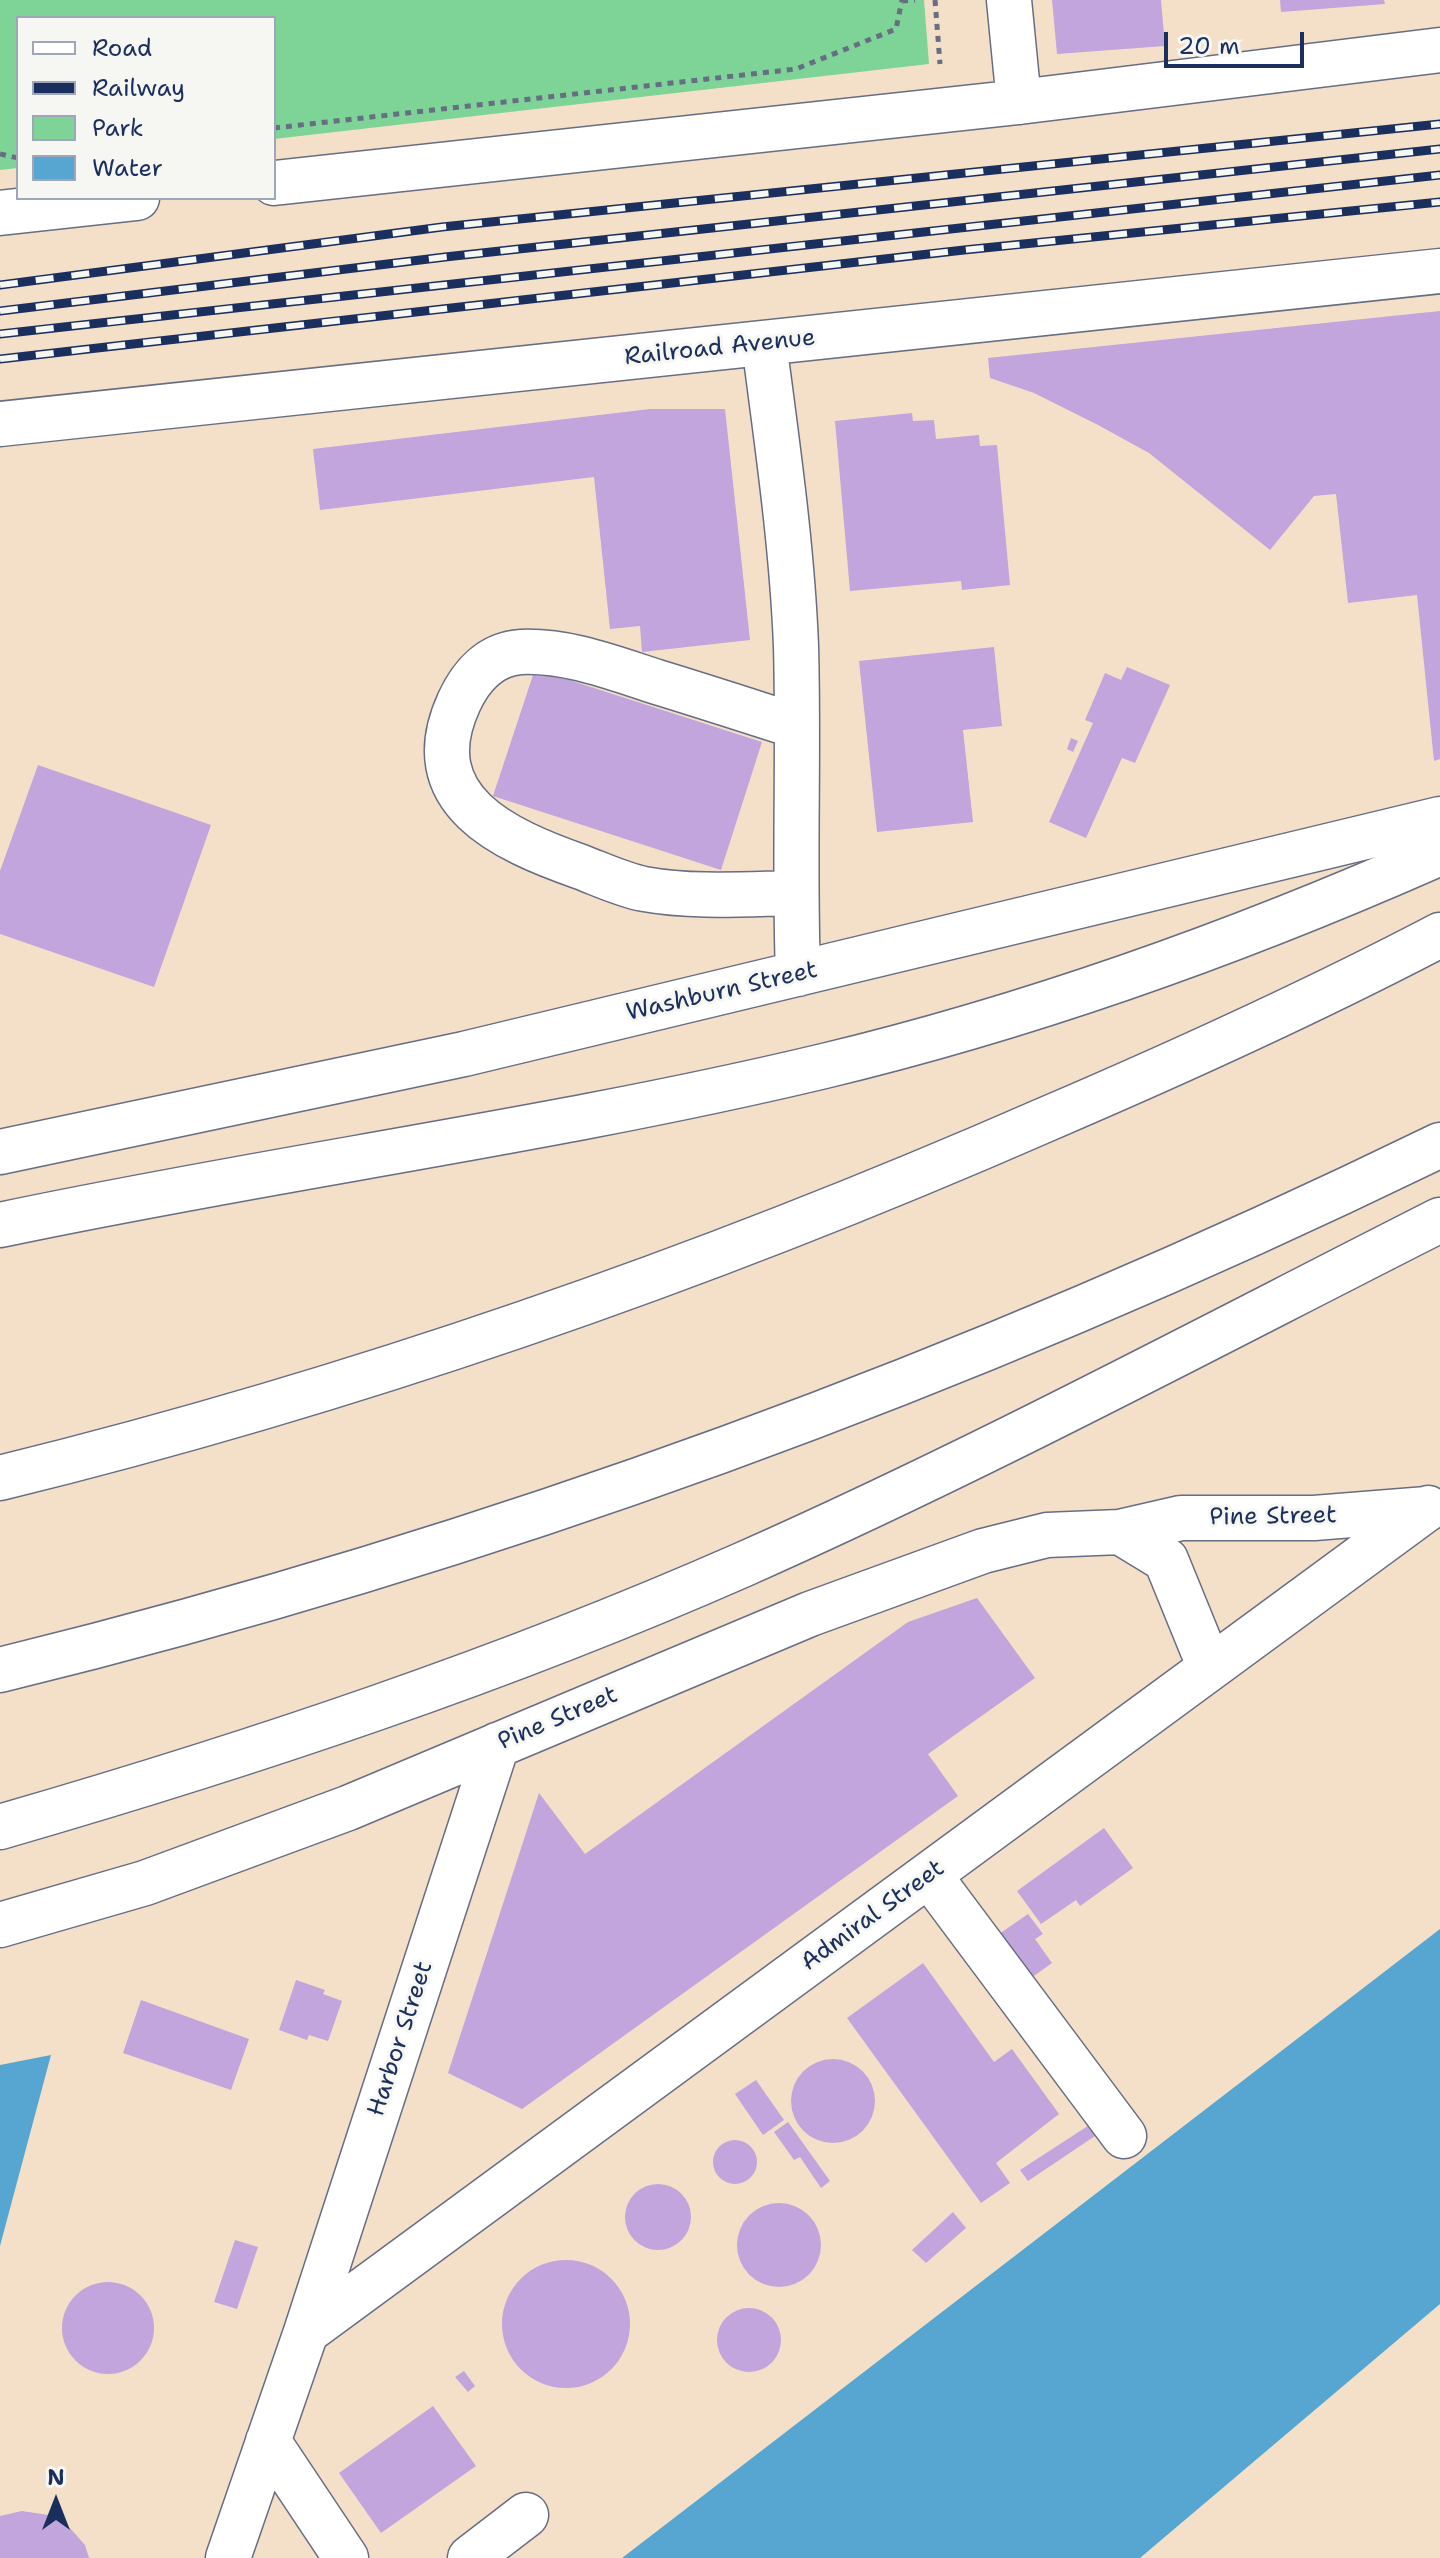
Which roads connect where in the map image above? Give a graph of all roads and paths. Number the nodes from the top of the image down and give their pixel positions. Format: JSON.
{"nodes":[{"id":1,"x":915,"y":0,"type":"edge"},
{"id":2,"x":1009,"y":0,"type":"edge"},
{"id":3,"x":902,"y":1,"type":"edge"},
{"id":4,"x":1440,"y":50,"type":"edge"},
{"id":5,"x":1019,"y":102,"type":"junction"},
{"id":6,"x":276,"y":128,"type":"edge"},
{"id":7,"x":276,"y":183,"type":"edge"},
{"id":8,"x":119,"y":200,"type":"edge"},
{"id":9,"x":0,"y":213,"type":"edge"},
{"id":10,"x":1440,"y":271,"type":"edge"},
{"id":11,"x":764,"y":343,"type":"junction"},
{"id":12,"x":0,"y":424,"type":"edge"},
{"id":13,"x":796,"y":726,"type":"junction"},
{"id":14,"x":1440,"y":819,"type":"edge"},
{"id":15,"x":1440,"y":853,"type":"edge"},
{"id":16,"x":796,"y":893,"type":"junction"},
{"id":17,"x":1440,"y":935,"type":"edge"},
{"id":18,"x":798,"y":974,"type":"junction"},
{"id":19,"x":1440,"y":1145,"type":"edge"},
{"id":20,"x":0,"y":1152,"type":"edge"},
{"id":21,"x":1440,"y":1220,"type":"edge"},
{"id":22,"x":0,"y":1225,"type":"edge"},
{"id":23,"x":0,"y":1478,"type":"edge"},
{"id":24,"x":1434,"y":1504,"type":"edge"},
{"id":25,"x":1120,"y":1532,"type":"junction"},
{"id":26,"x":1210,"y":1668,"type":"junction"},
{"id":27,"x":0,"y":1670,"type":"edge"},
{"id":28,"x":497,"y":1745,"type":"junction"},
{"id":29,"x":0,"y":1827,"type":"edge"},
{"id":30,"x":929,"y":1875,"type":"junction"},
{"id":31,"x":0,"y":1925,"type":"edge"},
{"id":32,"x":1124,"y":2136,"type":"dead end"},
{"id":33,"x":306,"y":2332,"type":"junction"},
{"id":34,"x":268,"y":2441,"type":"junction"},
{"id":35,"x":526,"y":2515,"type":"dead end"},
{"id":36,"x":228,"y":2558,"type":"edge"},
{"id":37,"x":346,"y":2558,"type":"edge"},
{"id":38,"x":470,"y":2558,"type":"edge"}],
"edges":[{"from":1,"to":3,"type":"path"},
{"from":2,"to":5,"type":"main road"},
{"from":3,"to":6,"type":"path"},
{"from":4,"to":5,"type":"main road"},
{"from":5,"to":7,"type":"main road"},
{"from":8,"to":9,"type":"main road"},
{"from":10,"to":11,"type":"main road","name":"Railroad Avenue"},
{"from":11,"to":12,"type":"main road","name":"Railroad Avenue"},
{"from":11,"to":13,"type":"main road"},
{"from":13,"to":16,"type":"main road"},
{"from":13,"to":16,"type":"main road"},
{"from":14,"to":18,"type":"main road","name":"Washburn Street"},
{"from":15,"to":22,"type":"main road"},
{"from":16,"to":18,"type":"main road"},
{"from":17,"to":23,"type":"main road"},
{"from":18,"to":20,"type":"main road","name":"Washburn Street"},
{"from":19,"to":27,"type":"main road"},
{"from":21,"to":29,"type":"main road"},
{"from":24,"to":25,"type":"main road","name":"Pine Street"},
{"from":24,"to":26,"type":"main road","name":"Admiral Street"},
{"from":25,"to":26,"type":"main road"},
{"from":25,"to":28,"type":"main road","name":"Pine Street"},
{"from":26,"to":30,"type":"main road","name":"Admiral Street"},
{"from":28,"to":31,"type":"main road","name":"Pine Street"},
{"from":28,"to":33,"type":"main road","name":"Harbor Street"},
{"from":30,"to":32,"type":"main road"},
{"from":30,"to":33,"type":"main road","name":"Admiral Street"},
{"from":33,"to":34,"type":"main road","name":"Harbor Street"},
{"from":34,"to":36,"type":"main road","name":"Harbor Street"},
{"from":34,"to":37,"type":"main road"},
{"from":35,"to":38,"type":"main road"}]}
